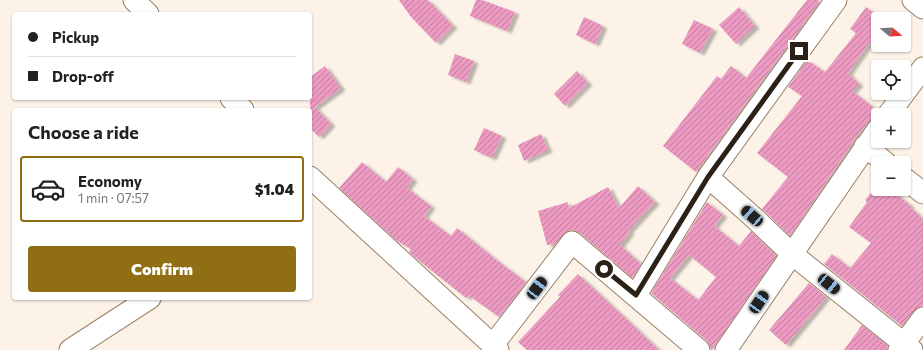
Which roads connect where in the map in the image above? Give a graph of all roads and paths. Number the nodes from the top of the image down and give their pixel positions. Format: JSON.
{"nodes":[{"id":1,"x":134,"y":0,"type":"edge"},
{"id":2,"x":836,"y":0,"type":"edge"},
{"id":3,"x":913,"y":0,"type":"edge"},
{"id":4,"x":923,"y":8,"type":"edge"},
{"id":5,"x":146,"y":12,"type":"edge"},
{"id":6,"x":923,"y":68,"type":"edge"},
{"id":7,"x":234,"y":100,"type":"edge"},
{"id":8,"x":241,"y":108,"type":"edge"},
{"id":9,"x":893,"y":108,"type":"edge"},
{"id":10,"x":871,"y":138,"type":"edge"},
{"id":11,"x":865,"y":146,"type":"junction"},
{"id":12,"x":877,"y":156,"type":"edge"},
{"id":13,"x":708,"y":177,"type":"junction"},
{"id":14,"x":911,"y":184,"type":"edge"},
{"id":15,"x":314,"y":186,"type":"edge"},
{"id":16,"x":923,"y":193,"type":"edge"},
{"id":17,"x":792,"y":254,"type":"junction"},
{"id":18,"x":636,"y":295,"type":"junction"},
{"id":19,"x":147,"y":300,"type":"edge"},
{"id":20,"x":923,"y":318,"type":"edge"},
{"id":21,"x":495,"y":348,"type":"edge"},
{"id":22,"x":905,"y":348,"type":"edge"},
{"id":23,"x":70,"y":350,"type":"edge"},
{"id":24,"x":699,"y":350,"type":"edge"},
{"id":25,"x":726,"y":350,"type":"edge"}],
"edges":[{"from":1,"to":5,"type":"street"},
{"from":2,"to":13,"type":"street"},
{"from":3,"to":4,"type":"street"},
{"from":6,"to":9,"type":"street"},
{"from":7,"to":8,"type":"street"},
{"from":10,"to":11,"type":"street"},
{"from":11,"to":12,"type":"street"},
{"from":11,"to":17,"type":"street"},
{"from":13,"to":17,"type":"street"},
{"from":13,"to":18,"type":"street"},
{"from":14,"to":16,"type":"street"},
{"from":15,"to":21,"type":"street"},
{"from":17,"to":22,"type":"street"},
{"from":17,"to":25,"type":"street"},
{"from":18,"to":21,"type":"street"},
{"from":18,"to":24,"type":"street"},
{"from":19,"to":23,"type":"street"},
{"from":20,"to":22,"type":"street"}]}
